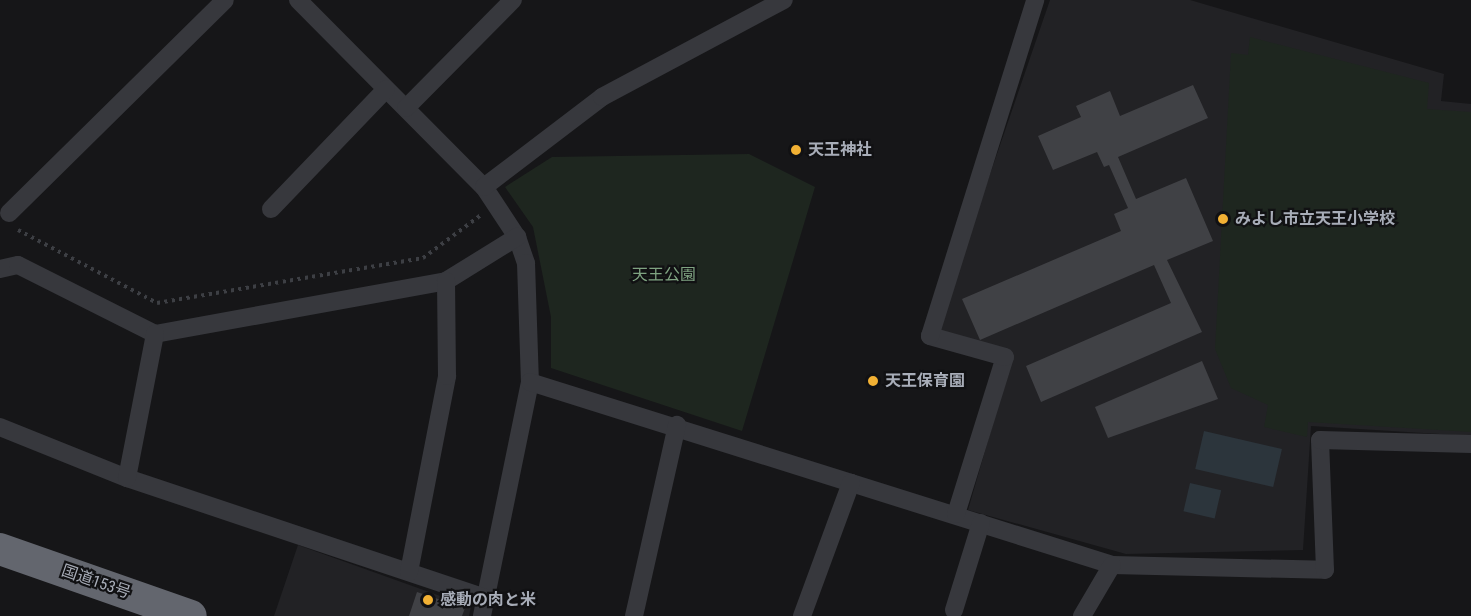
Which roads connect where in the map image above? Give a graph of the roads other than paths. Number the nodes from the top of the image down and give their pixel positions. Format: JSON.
{"nodes":[{"id":1,"x":225,"y":0,"type":"edge"},
{"id":2,"x":298,"y":0,"type":"edge"},
{"id":3,"x":513,"y":0,"type":"edge"},
{"id":4,"x":1035,"y":0,"type":"edge"},
{"id":5,"x":781,"y":1,"type":"edge"},
{"id":6,"x":386,"y":88,"type":"junction"},
{"id":7,"x":406,"y":108,"type":"junction"},
{"id":8,"x":484,"y":187,"type":"junction"},
{"id":9,"x":271,"y":208,"type":"dead end"},
{"id":10,"x":9,"y":213,"type":"dead end"},
{"id":11,"x":517,"y":237,"type":"junction"},
{"id":12,"x":0,"y":269,"type":"edge"},
{"id":13,"x":446,"y":281,"type":"junction"},
{"id":14,"x":155,"y":334,"type":"junction"},
{"id":15,"x":530,"y":382,"type":"junction"},
{"id":16,"x":677,"y":425,"type":"junction"},
{"id":17,"x":0,"y":427,"type":"edge"},
{"id":18,"x":1471,"y":444,"type":"edge"},
{"id":19,"x":127,"y":478,"type":"junction"},
{"id":20,"x":851,"y":483,"type":"junction"},
{"id":21,"x":956,"y":513,"type":"junction"},
{"id":22,"x":981,"y":523,"type":"junction"},
{"id":23,"x":0,"y":549,"type":"edge"},
{"id":24,"x":1112,"y":565,"type":"junction"},
{"id":25,"x":409,"y":572,"type":"junction"},
{"id":26,"x":484,"y":607,"type":"edge"},
{"id":27,"x":954,"y":610,"type":"dead end"},
{"id":28,"x":136,"y":616,"type":"edge"},
{"id":29,"x":191,"y":616,"type":"edge"},
{"id":30,"x":634,"y":616,"type":"edge"},
{"id":31,"x":802,"y":616,"type":"edge"},
{"id":32,"x":1082,"y":616,"type":"edge"}],
"edges":[{"from":1,"to":10,"type":"street"},
{"from":2,"to":6,"type":"street"},
{"from":3,"to":7,"type":"street"},
{"from":4,"to":21,"type":"street"},
{"from":5,"to":8,"type":"street"},
{"from":6,"to":7,"type":"street"},
{"from":6,"to":9,"type":"street"},
{"from":7,"to":8,"type":"street"},
{"from":8,"to":11,"type":"street"},
{"from":11,"to":13,"type":"street"},
{"from":11,"to":15,"type":"street"},
{"from":12,"to":14,"type":"street"},
{"from":13,"to":14,"type":"street"},
{"from":13,"to":25,"type":"street"},
{"from":14,"to":19,"type":"street"},
{"from":15,"to":16,"type":"street"},
{"from":15,"to":26,"type":"street"},
{"from":16,"to":20,"type":"street"},
{"from":16,"to":30,"type":"street"},
{"from":17,"to":19,"type":"street"},
{"from":18,"to":24,"type":"street"},
{"from":19,"to":25,"type":"street"},
{"from":20,"to":21,"type":"street"},
{"from":20,"to":31,"type":"street"},
{"from":21,"to":22,"type":"street"},
{"from":22,"to":24,"type":"street"},
{"from":22,"to":27,"type":"street"},
{"from":23,"to":28,"type":"highway"},
{"from":23,"to":29,"type":"highway","name":"国道153号"},
{"from":24,"to":32,"type":"street"},
{"from":25,"to":26,"type":"street"}]}
